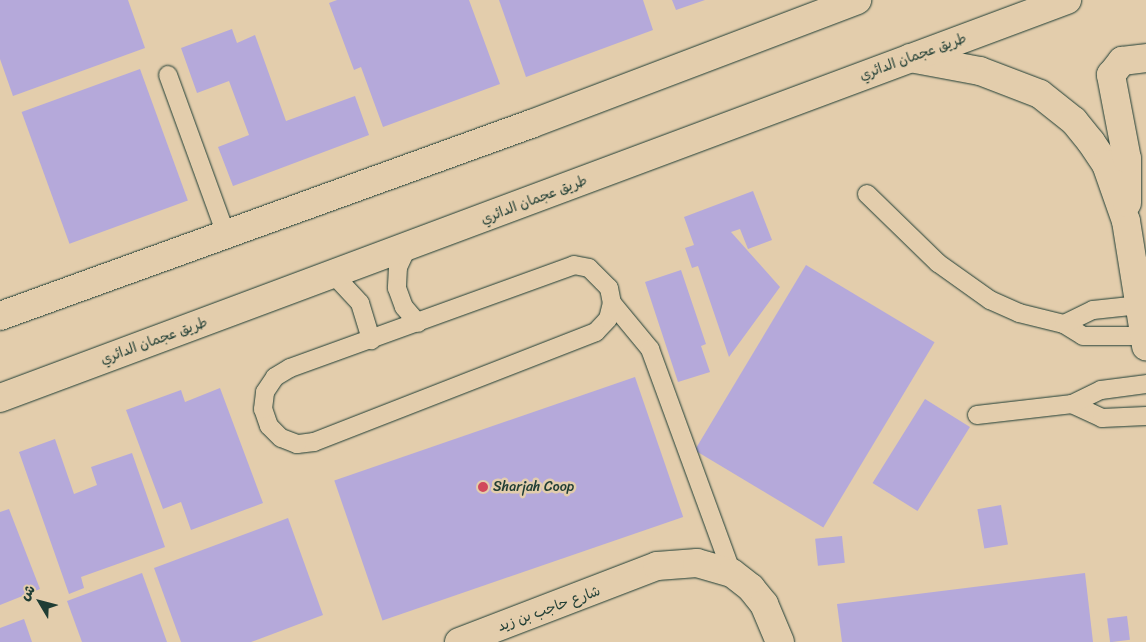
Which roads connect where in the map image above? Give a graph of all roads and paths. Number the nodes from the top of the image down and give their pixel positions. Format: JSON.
{"nodes":[{"id":1,"x":857,"y":0,"type":"edge"},
{"id":2,"x":1067,"y":0,"type":"edge"},
{"id":3,"x":909,"y":58,"type":"junction"},
{"id":4,"x":1146,"y":58,"type":"edge"},
{"id":5,"x":168,"y":74,"type":"dead end"},
{"id":6,"x":867,"y":194,"type":"dead end"},
{"id":7,"x":1126,"y":221,"type":"junction"},
{"id":8,"x":226,"y":234,"type":"junction"},
{"id":9,"x":407,"y":248,"type":"junction"},
{"id":10,"x":334,"y":275,"type":"junction"},
{"id":11,"x":612,"y":303,"type":"junction"},
{"id":12,"x":1140,"y":305,"type":"junction"},
{"id":13,"x":0,"y":316,"type":"edge"},
{"id":14,"x":418,"y":323,"type":"junction"},
{"id":15,"x":1064,"y":324,"type":"junction"},
{"id":16,"x":371,"y":340,"type":"junction"},
{"id":17,"x":1145,"y":341,"type":"edge"},
{"id":18,"x":1146,"y":384,"type":"edge"},
{"id":19,"x":0,"y":398,"type":"edge"},
{"id":20,"x":1072,"y":404,"type":"junction"},
{"id":21,"x":977,"y":415,"type":"dead end"},
{"id":22,"x":1146,"y":416,"type":"edge"},
{"id":23,"x":732,"y":573,"type":"junction"},
{"id":24,"x":611,"y":586,"type":"junction"},
{"id":25,"x":459,"y":642,"type":"edge"},
{"id":26,"x":767,"y":642,"type":"edge"},
{"id":27,"x":780,"y":642,"type":"edge"}],
"edges":[{"from":1,"to":8,"type":"main road"},
{"from":2,"to":3,"type":"main road","name":"طريق عجمان الدائري"},
{"from":3,"to":7,"type":"main road"},
{"from":3,"to":9,"type":"main road","name":"طريق عجمان الدائري"},
{"from":4,"to":7,"type":"main road"},
{"from":5,"to":8,"type":"lane"},
{"from":6,"to":15,"type":"lane"},
{"from":7,"to":12,"type":"main road"},
{"from":8,"to":13,"type":"main road"},
{"from":9,"to":10,"type":"main road","name":"طريق عجمان الدائري"},
{"from":9,"to":14,"type":"lane"},
{"from":10,"to":16,"type":"lane"},
{"from":10,"to":19,"type":"main road","name":"طريق عجمان الدائري"},
{"from":11,"to":14,"type":"lane"},
{"from":11,"to":16,"type":"lane"},
{"from":11,"to":23,"type":"lane"},
{"from":12,"to":15,"type":"lane"},
{"from":12,"to":17,"type":"main road"},
{"from":14,"to":16,"type":"lane"},
{"from":15,"to":17,"type":"lane"},
{"from":18,"to":20,"type":"lane"},
{"from":20,"to":21,"type":"lane"},
{"from":20,"to":22,"type":"lane"},
{"from":23,"to":24,"type":"main road"},
{"from":23,"to":27,"type":"main road"},
{"from":24,"to":25,"type":"main road","name":"شارع حاجب بن زيد"},
{"from":24,"to":26,"type":"main road"}]}
